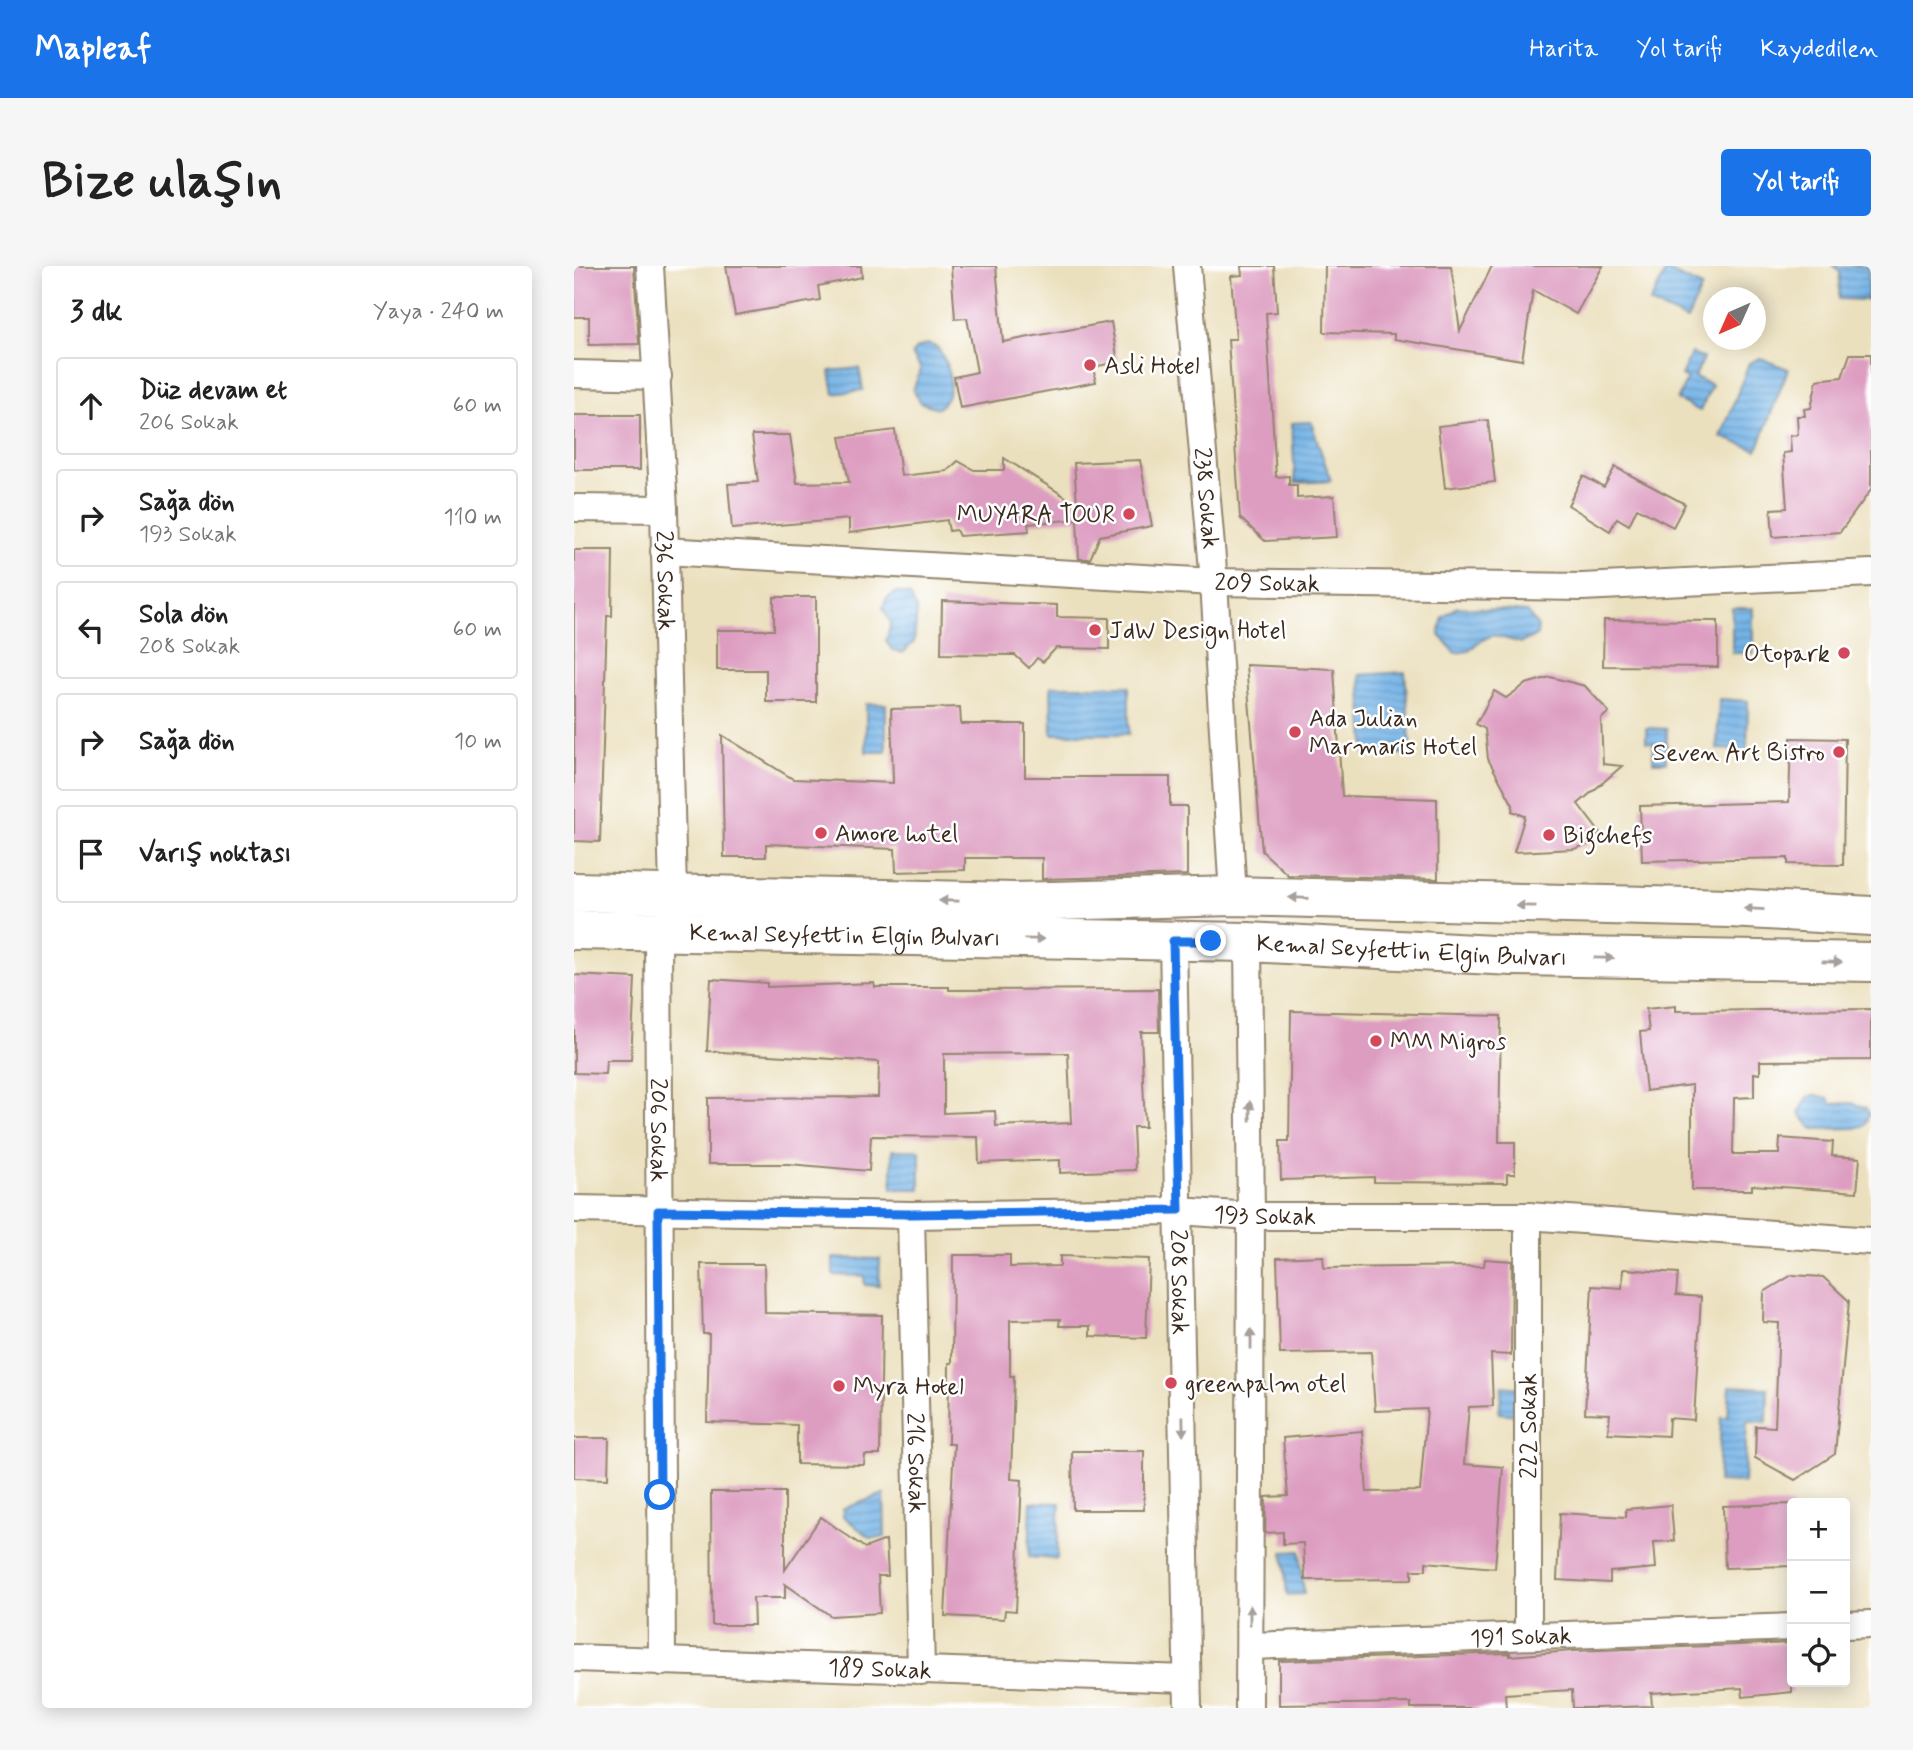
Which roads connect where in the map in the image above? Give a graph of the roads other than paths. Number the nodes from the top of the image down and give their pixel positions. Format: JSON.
{"nodes":[{"id":1,"x":650,"y":266,"type":"edge"},
{"id":2,"x":1187,"y":266,"type":"edge"},
{"id":3,"x":574,"y":374,"type":"edge"},
{"id":4,"x":658,"y":376,"type":"junction"},
{"id":5,"x":574,"y":508,"type":"edge"},
{"id":6,"x":664,"y":509,"type":"junction"},
{"id":7,"x":664,"y":551,"type":"junction"},
{"id":8,"x":1871,"y":573,"type":"edge"},
{"id":9,"x":1214,"y":582,"type":"junction"},
{"id":10,"x":574,"y":892,"type":"edge"},
{"id":11,"x":673,"y":894,"type":"junction"},
{"id":12,"x":1233,"y":896,"type":"junction"},
{"id":13,"x":1871,"y":916,"type":"edge"},
{"id":14,"x":574,"y":930,"type":"edge"},
{"id":15,"x":658,"y":932,"type":"junction"},
{"id":16,"x":1173,"y":941,"type":"junction"},
{"id":17,"x":1248,"y":942,"type":"junction"},
{"id":18,"x":1871,"y":962,"type":"edge"},
{"id":19,"x":574,"y":1209,"type":"edge"},
{"id":20,"x":1179,"y":1210,"type":"junction"},
{"id":21,"x":658,"y":1211,"type":"junction"},
{"id":22,"x":911,"y":1214,"type":"junction"},
{"id":23,"x":1251,"y":1216,"type":"junction"},
{"id":24,"x":1528,"y":1216,"type":"junction"},
{"id":25,"x":1871,"y":1241,"type":"edge"},
{"id":26,"x":1871,"y":1624,"type":"edge"},
{"id":27,"x":1850,"y":1625,"type":"edge"},
{"id":28,"x":1787,"y":1627,"type":"edge"},
{"id":29,"x":1528,"y":1636,"type":"junction"},
{"id":30,"x":1250,"y":1646,"type":"junction"},
{"id":31,"x":574,"y":1658,"type":"edge"},
{"id":32,"x":662,"y":1662,"type":"junction"},
{"id":33,"x":921,"y":1671,"type":"junction"},
{"id":34,"x":1187,"y":1679,"type":"junction"},
{"id":35,"x":1188,"y":1708,"type":"edge"},
{"id":36,"x":1249,"y":1708,"type":"edge"}],
"edges":[{"from":1,"to":4,"type":"street","name":"236 Sokak"},
{"from":2,"to":9,"type":"street","name":"238 Sokak"},
{"from":3,"to":4,"type":"street"},
{"from":4,"to":6,"type":"street","name":"236 Sokak"},
{"from":5,"to":6,"type":"street"},
{"from":6,"to":7,"type":"street","name":"236 Sokak"},
{"from":7,"to":9,"type":"street","name":"209 Sokak"},
{"from":7,"to":11,"type":"street","name":"236 Sokak"},
{"from":8,"to":9,"type":"street","name":"209 Sokak"},
{"from":9,"to":12,"type":"street","name":"238 Sokak"},
{"from":10,"to":11,"type":"main road","name":"Kemal Seyfettin Elgin Bulvarı"},
{"from":12,"to":11,"type":"main road","name":"Kemal Seyfettin Elgin Bulvarı","one_way":true},
{"from":13,"to":12,"type":"main road","name":"Kemal Seyfettin Elgin Bulvarı","one_way":true},
{"from":14,"to":15,"type":"main road","name":"Kemal Seyfettin Elgin Bulvarı"},
{"from":15,"to":16,"type":"main road","name":"Kemal Seyfettin Elgin Bulvarı","one_way":true},
{"from":15,"to":21,"type":"street","name":"206 Sokak"},
{"from":16,"to":17,"type":"main road","name":"Kemal Seyfettin Elgin Bulvarı"},
{"from":16,"to":20,"type":"street","name":"208 Sokak"},
{"from":17,"to":18,"type":"main road","name":"Kemal Seyfettin Elgin Bulvarı","one_way":true},
{"from":23,"to":17,"type":"street","one_way":true},
{"from":19,"to":21,"type":"street","name":"193 Sokak"},
{"from":20,"to":22,"type":"street","name":"193 Sokak"},
{"from":20,"to":23,"type":"street","name":"193 Sokak"},
{"from":20,"to":34,"type":"street","name":"208 Sokak","one_way":true},
{"from":21,"to":22,"type":"street","name":"193 Sokak"},
{"from":21,"to":32,"type":"street","name":"206 Sokak"},
{"from":22,"to":33,"type":"street","name":"216 Sokak"},
{"from":23,"to":24,"type":"street","name":"193 Sokak"},
{"from":30,"to":23,"type":"street","one_way":true},
{"from":24,"to":25,"type":"street","name":"193 Sokak"},
{"from":24,"to":29,"type":"street","name":"222 Sokak"},
{"from":26,"to":27,"type":"street"},
{"from":28,"to":29,"type":"street","name":"191 Sokak"},
{"from":29,"to":30,"type":"street","name":"191 Sokak"},
{"from":30,"to":36,"type":"street"},
{"from":31,"to":32,"type":"street","name":"189 Sokak"},
{"from":32,"to":33,"type":"street","name":"189 Sokak"},
{"from":33,"to":34,"type":"street","name":"189 Sokak"},
{"from":34,"to":35,"type":"street","name":"208 Sokak"}]}
